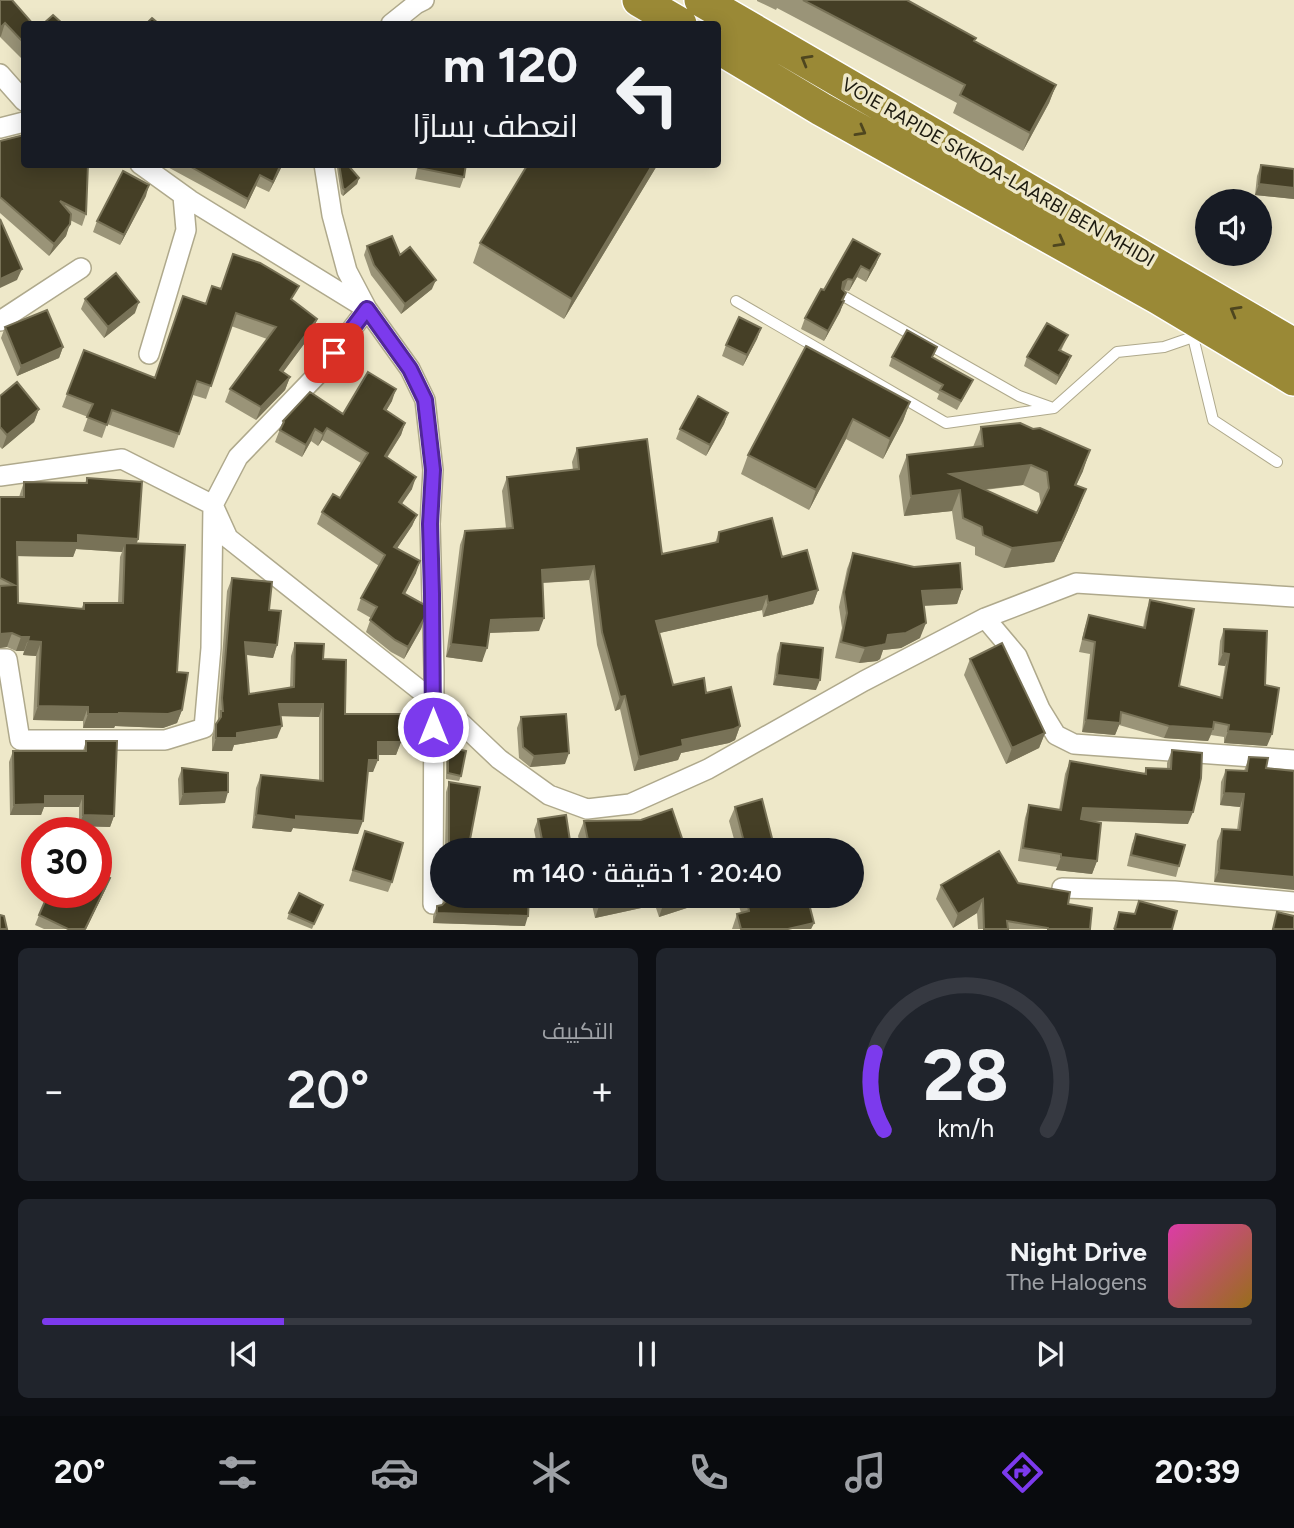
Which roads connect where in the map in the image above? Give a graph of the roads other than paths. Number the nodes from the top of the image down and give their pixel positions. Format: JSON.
{"nodes":[{"id":1,"x":424,"y":0,"type":"edge"},
{"id":2,"x":639,"y":0,"type":"edge"},
{"id":3,"x":701,"y":0,"type":"edge"},
{"id":4,"x":395,"y":21,"type":"edge"},
{"id":5,"x":675,"y":21,"type":"edge"},
{"id":6,"x":721,"y":49,"type":"edge"},
{"id":7,"x":0,"y":74,"type":"edge"},
{"id":8,"x":21,"y":98,"type":"edge"},
{"id":9,"x":21,"y":123,"type":"edge"},
{"id":10,"x":0,"y":128,"type":"edge"},
{"id":11,"x":145,"y":168,"type":"edge"},
{"id":12,"x":325,"y":168,"type":"edge"},
{"id":13,"x":183,"y":196,"type":"junction"},
{"id":14,"x":80,"y":268,"type":"dead end"},
{"id":15,"x":845,"y":297,"type":"edge"},
{"id":16,"x":736,"y":302,"type":"dead end"},
{"id":17,"x":367,"y":309,"type":"junction"},
{"id":18,"x":0,"y":321,"type":"edge"},
{"id":19,"x":1194,"y":328,"type":"junction"},
{"id":20,"x":1294,"y":345,"type":"edge"},
{"id":21,"x":149,"y":354,"type":"dead end"},
{"id":22,"x":1294,"y":379,"type":"edge"},
{"id":23,"x":1054,"y":408,"type":"junction"},
{"id":24,"x":1277,"y":462,"type":"dead end"},
{"id":25,"x":0,"y":476,"type":"edge"},
{"id":26,"x":213,"y":505,"type":"junction"},
{"id":27,"x":1294,"y":597,"type":"edge"},
{"id":28,"x":985,"y":618,"type":"junction"},
{"id":29,"x":0,"y":659,"type":"edge"},
{"id":30,"x":433,"y":702,"type":"junction"},
{"id":31,"x":1294,"y":760,"type":"edge"},
{"id":32,"x":433,"y":838,"type":"edge"},
{"id":33,"x":1062,"y":888,"type":"edge"},
{"id":34,"x":1294,"y":902,"type":"edge"}],
"edges":[{"from":1,"to":4,"type":"street"},
{"from":2,"to":5,"type":"highway"},
{"from":20,"to":3,"type":"highway","name":"VOIE RAPIDE SKIKDA-LAARBI BEN MHIDI","one_way":true},
{"from":6,"to":19,"type":"highway","name":"VOIE RAPIDE SKIKDA-LAARBI BEN MHIDI","one_way":true},
{"from":7,"to":8,"type":"street"},
{"from":9,"to":10,"type":"street"},
{"from":11,"to":13,"type":"street"},
{"from":12,"to":17,"type":"street"},
{"from":13,"to":17,"type":"street"},
{"from":13,"to":21,"type":"street"},
{"from":14,"to":18,"type":"street"},
{"from":15,"to":23,"type":"lane"},
{"from":16,"to":23,"type":"lane"},
{"from":17,"to":26,"type":"street"},
{"from":17,"to":30,"type":"street"},
{"from":19,"to":22,"type":"highway","name":"VOIE RAPIDE SKIKDA-LAARBI BEN MHIDI"},
{"from":19,"to":23,"type":"lane"},
{"from":19,"to":24,"type":"lane"},
{"from":25,"to":26,"type":"street"},
{"from":26,"to":29,"type":"street"},
{"from":26,"to":30,"type":"street"},
{"from":27,"to":28,"type":"street"},
{"from":28,"to":30,"type":"street"},
{"from":28,"to":31,"type":"street"},
{"from":30,"to":32,"type":"street"},
{"from":33,"to":34,"type":"street"}]}
